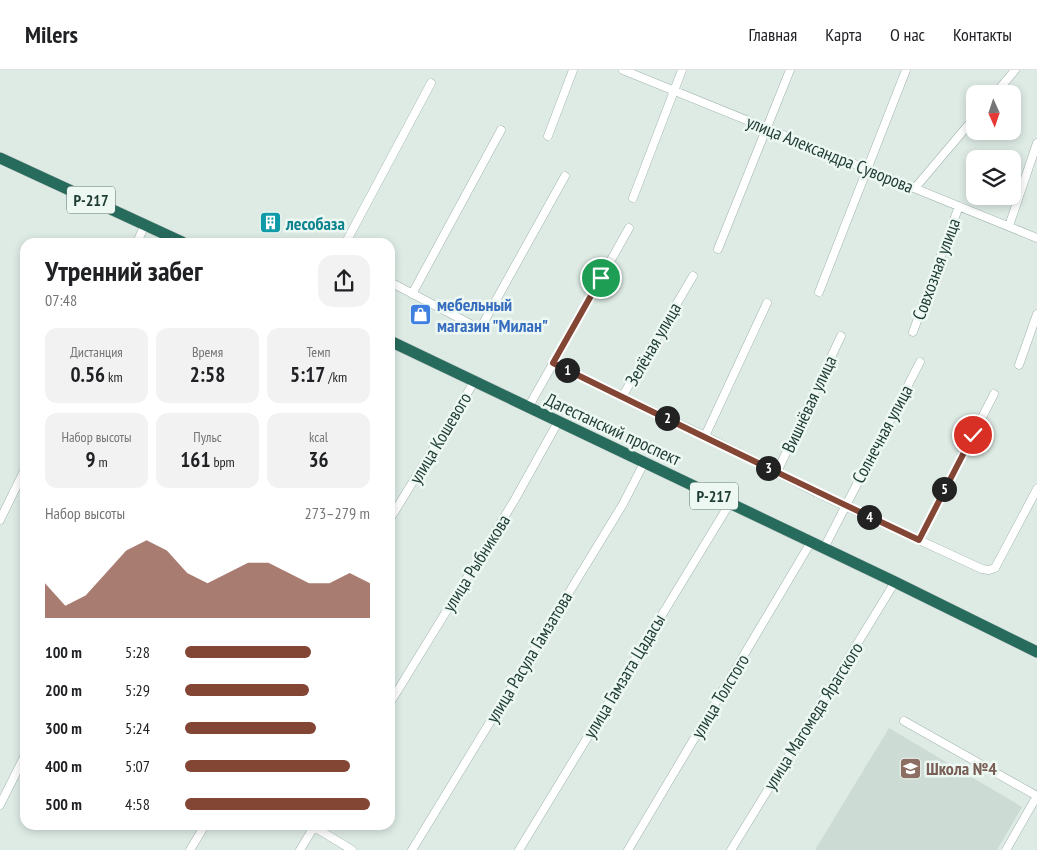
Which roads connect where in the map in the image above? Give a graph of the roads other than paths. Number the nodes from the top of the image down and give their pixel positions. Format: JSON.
{"nodes":[{"id":1,"x":573,"y":70,"type":"edge"},
{"id":2,"x":623,"y":70,"type":"edge"},
{"id":3,"x":682,"y":70,"type":"edge"},
{"id":4,"x":790,"y":70,"type":"edge"},
{"id":5,"x":906,"y":70,"type":"edge"},
{"id":6,"x":1015,"y":70,"type":"edge"},
{"id":7,"x":431,"y":83,"type":"dead end"},
{"id":8,"x":1002,"y":85,"type":"edge"},
{"id":9,"x":674,"y":91,"type":"junction"},
{"id":10,"x":767,"y":128,"type":"junction"},
{"id":11,"x":966,"y":128,"type":"edge"},
{"id":12,"x":500,"y":130,"type":"dead end"},
{"id":13,"x":548,"y":136,"type":"dead end"},
{"id":14,"x":1037,"y":143,"type":"edge"},
{"id":15,"x":0,"y":158,"type":"edge"},
{"id":16,"x":867,"y":169,"type":"junction"},
{"id":17,"x":565,"y":176,"type":"dead end"},
{"id":18,"x":915,"y":188,"type":"junction"},
{"id":19,"x":633,"y":198,"type":"dead end"},
{"id":20,"x":959,"y":206,"type":"junction"},
{"id":21,"x":145,"y":225,"type":"junction"},
{"id":22,"x":1009,"y":226,"type":"junction"},
{"id":23,"x":629,"y":228,"type":"dead end"},
{"id":24,"x":139,"y":238,"type":"edge"},
{"id":25,"x":173,"y":238,"type":"edge"},
{"id":26,"x":348,"y":238,"type":"edge"},
{"id":27,"x":1037,"y":238,"type":"edge"},
{"id":28,"x":718,"y":249,"type":"dead end"},
{"id":29,"x":693,"y":276,"type":"dead end"},
{"id":30,"x":395,"y":285,"type":"edge"},
{"id":31,"x":819,"y":292,"type":"dead end"},
{"id":32,"x":412,"y":294,"type":"junction"},
{"id":33,"x":767,"y":304,"type":"dead end"},
{"id":34,"x":1037,"y":314,"type":"edge"},
{"id":35,"x":913,"y":332,"type":"dead end"},
{"id":36,"x":841,"y":336,"type":"dead end"},
{"id":37,"x":395,"y":343,"type":"edge"},
{"id":38,"x":920,"y":362,"type":"dead end"},
{"id":39,"x":553,"y":363,"type":"junction"},
{"id":40,"x":1019,"y":365,"type":"dead end"},
{"id":41,"x":474,"y":382,"type":"junction"},
{"id":42,"x":994,"y":394,"type":"dead end"},
{"id":43,"x":622,"y":397,"type":"junction"},
{"id":44,"x":528,"y":408,"type":"junction"},
{"id":45,"x":558,"y":422,"type":"junction"},
{"id":46,"x":705,"y":436,"type":"junction"},
{"id":47,"x":644,"y":463,"type":"junction"},
{"id":48,"x":777,"y":472,"type":"junction"},
{"id":49,"x":20,"y":479,"type":"edge"},
{"id":50,"x":1037,"y":489,"type":"edge"},
{"id":51,"x":730,"y":503,"type":"junction"},
{"id":52,"x":844,"y":506,"type":"junction"},
{"id":53,"x":395,"y":511,"type":"edge"},
{"id":54,"x":0,"y":520,"type":"edge"},
{"id":55,"x":919,"y":540,"type":"junction"},
{"id":56,"x":811,"y":542,"type":"junction"},
{"id":57,"x":824,"y":548,"type":"junction"},
{"id":58,"x":896,"y":582,"type":"junction"},
{"id":59,"x":1037,"y":652,"type":"edge"},
{"id":60,"x":395,"y":695,"type":"edge"},
{"id":61,"x":904,"y":721,"type":"dead end"},
{"id":62,"x":20,"y":765,"type":"edge"},
{"id":63,"x":1037,"y":796,"type":"edge"},
{"id":64,"x":0,"y":805,"type":"edge"},
{"id":65,"x":202,"y":830,"type":"edge"},
{"id":66,"x":311,"y":830,"type":"edge"},
{"id":67,"x":320,"y":830,"type":"edge"},
{"id":68,"x":190,"y":850,"type":"edge"},
{"id":69,"x":300,"y":850,"type":"edge"},
{"id":70,"x":352,"y":850,"type":"edge"},
{"id":71,"x":412,"y":850,"type":"edge"},
{"id":72,"x":519,"y":850,"type":"edge"},
{"id":73,"x":628,"y":850,"type":"edge"},
{"id":74,"x":731,"y":850,"type":"edge"},
{"id":75,"x":1006,"y":850,"type":"edge"}],
"edges":[{"from":1,"to":13,"type":"street"},
{"from":2,"to":9,"type":"street","name":"улица Александра Суворова"},
{"from":3,"to":9,"type":"street"},
{"from":4,"to":10,"type":"street"},
{"from":5,"to":16,"type":"street"},
{"from":6,"to":8,"type":"street"},
{"from":7,"to":26,"type":"street"},
{"from":9,"to":10,"type":"street","name":"улица Александра Суворова"},
{"from":9,"to":19,"type":"street"},
{"from":10,"to":16,"type":"street","name":"улица Александра Суворова"},
{"from":10,"to":28,"type":"street"},
{"from":11,"to":18,"type":"street"},
{"from":12,"to":32,"type":"street"},
{"from":14,"to":22,"type":"street"},
{"from":15,"to":21,"type":"highway","number":"Р-217"},
{"from":16,"to":18,"type":"street","name":"улица Александра Суворова"},
{"from":16,"to":31,"type":"street"},
{"from":17,"to":32,"type":"street"},
{"from":18,"to":20,"type":"street","name":"улица Александра Суворова"},
{"from":20,"to":22,"type":"street","name":"улица Александра Суворова"},
{"from":20,"to":35,"type":"street","name":"Совхозная улица"},
{"from":21,"to":24,"type":"street"},
{"from":21,"to":25,"type":"highway","number":"Р-217"},
{"from":22,"to":27,"type":"street","name":"улица Александра Суворова"},
{"from":23,"to":39,"type":"street"},
{"from":29,"to":43,"type":"street","name":"Зелёная улица"},
{"from":30,"to":32,"type":"street"},
{"from":33,"to":46,"type":"street"},
{"from":34,"to":40,"type":"street"},
{"from":36,"to":48,"type":"street","name":"Вишнёвая улица"},
{"from":37,"to":41,"type":"highway","name":"Дагестанский проспект","number":"Р-217"},
{"from":38,"to":52,"type":"street","name":"Солнечная улица"},
{"from":39,"to":43,"type":"street","name":"Зелёная улица"},
{"from":39,"to":44,"type":"street"},
{"from":41,"to":44,"type":"highway","name":"Дагестанский проспект","number":"Р-217"},
{"from":41,"to":53,"type":"street","name":"улица Кошевого"},
{"from":42,"to":55,"type":"street"},
{"from":43,"to":46,"type":"street"},
{"from":44,"to":45,"type":"highway","name":"Дагестанский проспект","number":"Р-217"},
{"from":45,"to":47,"type":"highway","name":"Дагестанский проспект","number":"Р-217"},
{"from":45,"to":60,"type":"street","name":"улица Рыбникова"},
{"from":46,"to":48,"type":"street"},
{"from":47,"to":51,"type":"highway","name":"Дагестанский проспект","number":"Р-217"},
{"from":47,"to":71,"type":"street","name":"улица Расула Гамзатова"},
{"from":48,"to":52,"type":"street"},
{"from":49,"to":54,"type":"street"},
{"from":50,"to":55,"type":"street"},
{"from":51,"to":56,"type":"highway","name":"Дагестанский проспект","number":"Р-217"},
{"from":51,"to":72,"type":"street","name":"улица Гамзата Цадасы"},
{"from":52,"to":55,"type":"street"},
{"from":52,"to":57,"type":"street","name":"Солнечная улица"},
{"from":56,"to":57,"type":"highway","name":"Дагестанский проспект","number":"Р-217"},
{"from":56,"to":73,"type":"street","name":"улица Толстого"},
{"from":57,"to":58,"type":"highway","name":"Дагестанский проспект","number":"Р-217"},
{"from":58,"to":59,"type":"highway","name":"Дагестанский проспект","number":"Р-217"},
{"from":58,"to":74,"type":"street","name":"улица Магомеда Ярагского"},
{"from":61,"to":63,"type":"street"},
{"from":62,"to":64,"type":"street"},
{"from":63,"to":75,"type":"street"},
{"from":65,"to":68,"type":"street"},
{"from":66,"to":69,"type":"street"},
{"from":67,"to":70,"type":"street"}]}
